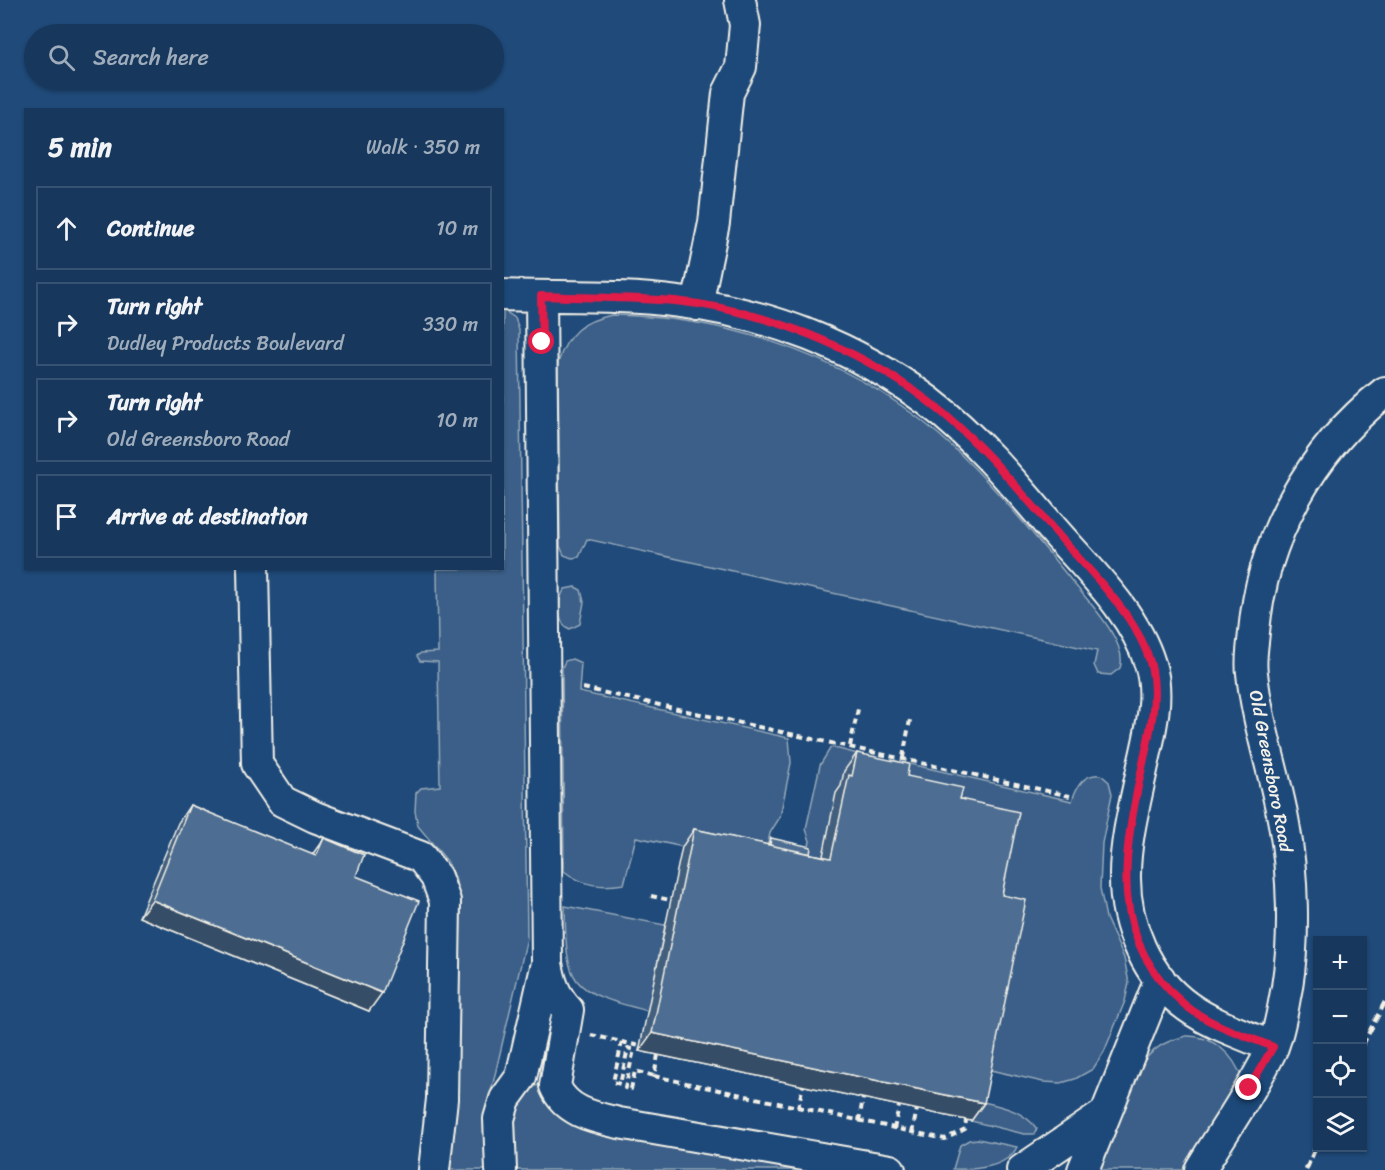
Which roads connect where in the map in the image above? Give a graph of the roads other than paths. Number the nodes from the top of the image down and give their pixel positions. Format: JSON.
{"nodes":[{"id":1,"x":740,"y":0,"type":"edge"},
{"id":2,"x":504,"y":296,"type":"edge"},
{"id":3,"x":541,"y":296,"type":"junction"},
{"id":4,"x":697,"y":305,"type":"junction"},
{"id":5,"x":1385,"y":392,"type":"edge"},
{"id":6,"x":254,"y":570,"type":"edge"},
{"id":7,"x":547,"y":963,"type":"junction"},
{"id":8,"x":1160,"y":978,"type":"junction"},
{"id":9,"x":1273,"y":1047,"type":"junction"},
{"id":10,"x":1105,"y":1114,"type":"junction"},
{"id":11,"x":434,"y":1170,"type":"edge"},
{"id":12,"x":501,"y":1170,"type":"edge"},
{"id":13,"x":890,"y":1170,"type":"edge"},
{"id":14,"x":1022,"y":1170,"type":"edge"},
{"id":15,"x":1083,"y":1170,"type":"edge"},
{"id":16,"x":1200,"y":1170,"type":"edge"}],
"edges":[{"from":1,"to":4,"type":"street"},
{"from":2,"to":3,"type":"street"},
{"from":3,"to":4,"type":"street"},
{"from":3,"to":7,"type":"street"},
{"from":4,"to":8,"type":"street"},
{"from":5,"to":9,"type":"street","name":"Old Greensboro Road"},
{"from":6,"to":11,"type":"street"},
{"from":7,"to":12,"type":"street"},
{"from":7,"to":13,"type":"street"},
{"from":8,"to":9,"type":"street"},
{"from":8,"to":10,"type":"street"},
{"from":9,"to":16,"type":"street","name":"Old Greensboro Road"},
{"from":10,"to":14,"type":"street"},
{"from":10,"to":15,"type":"street"}]}
